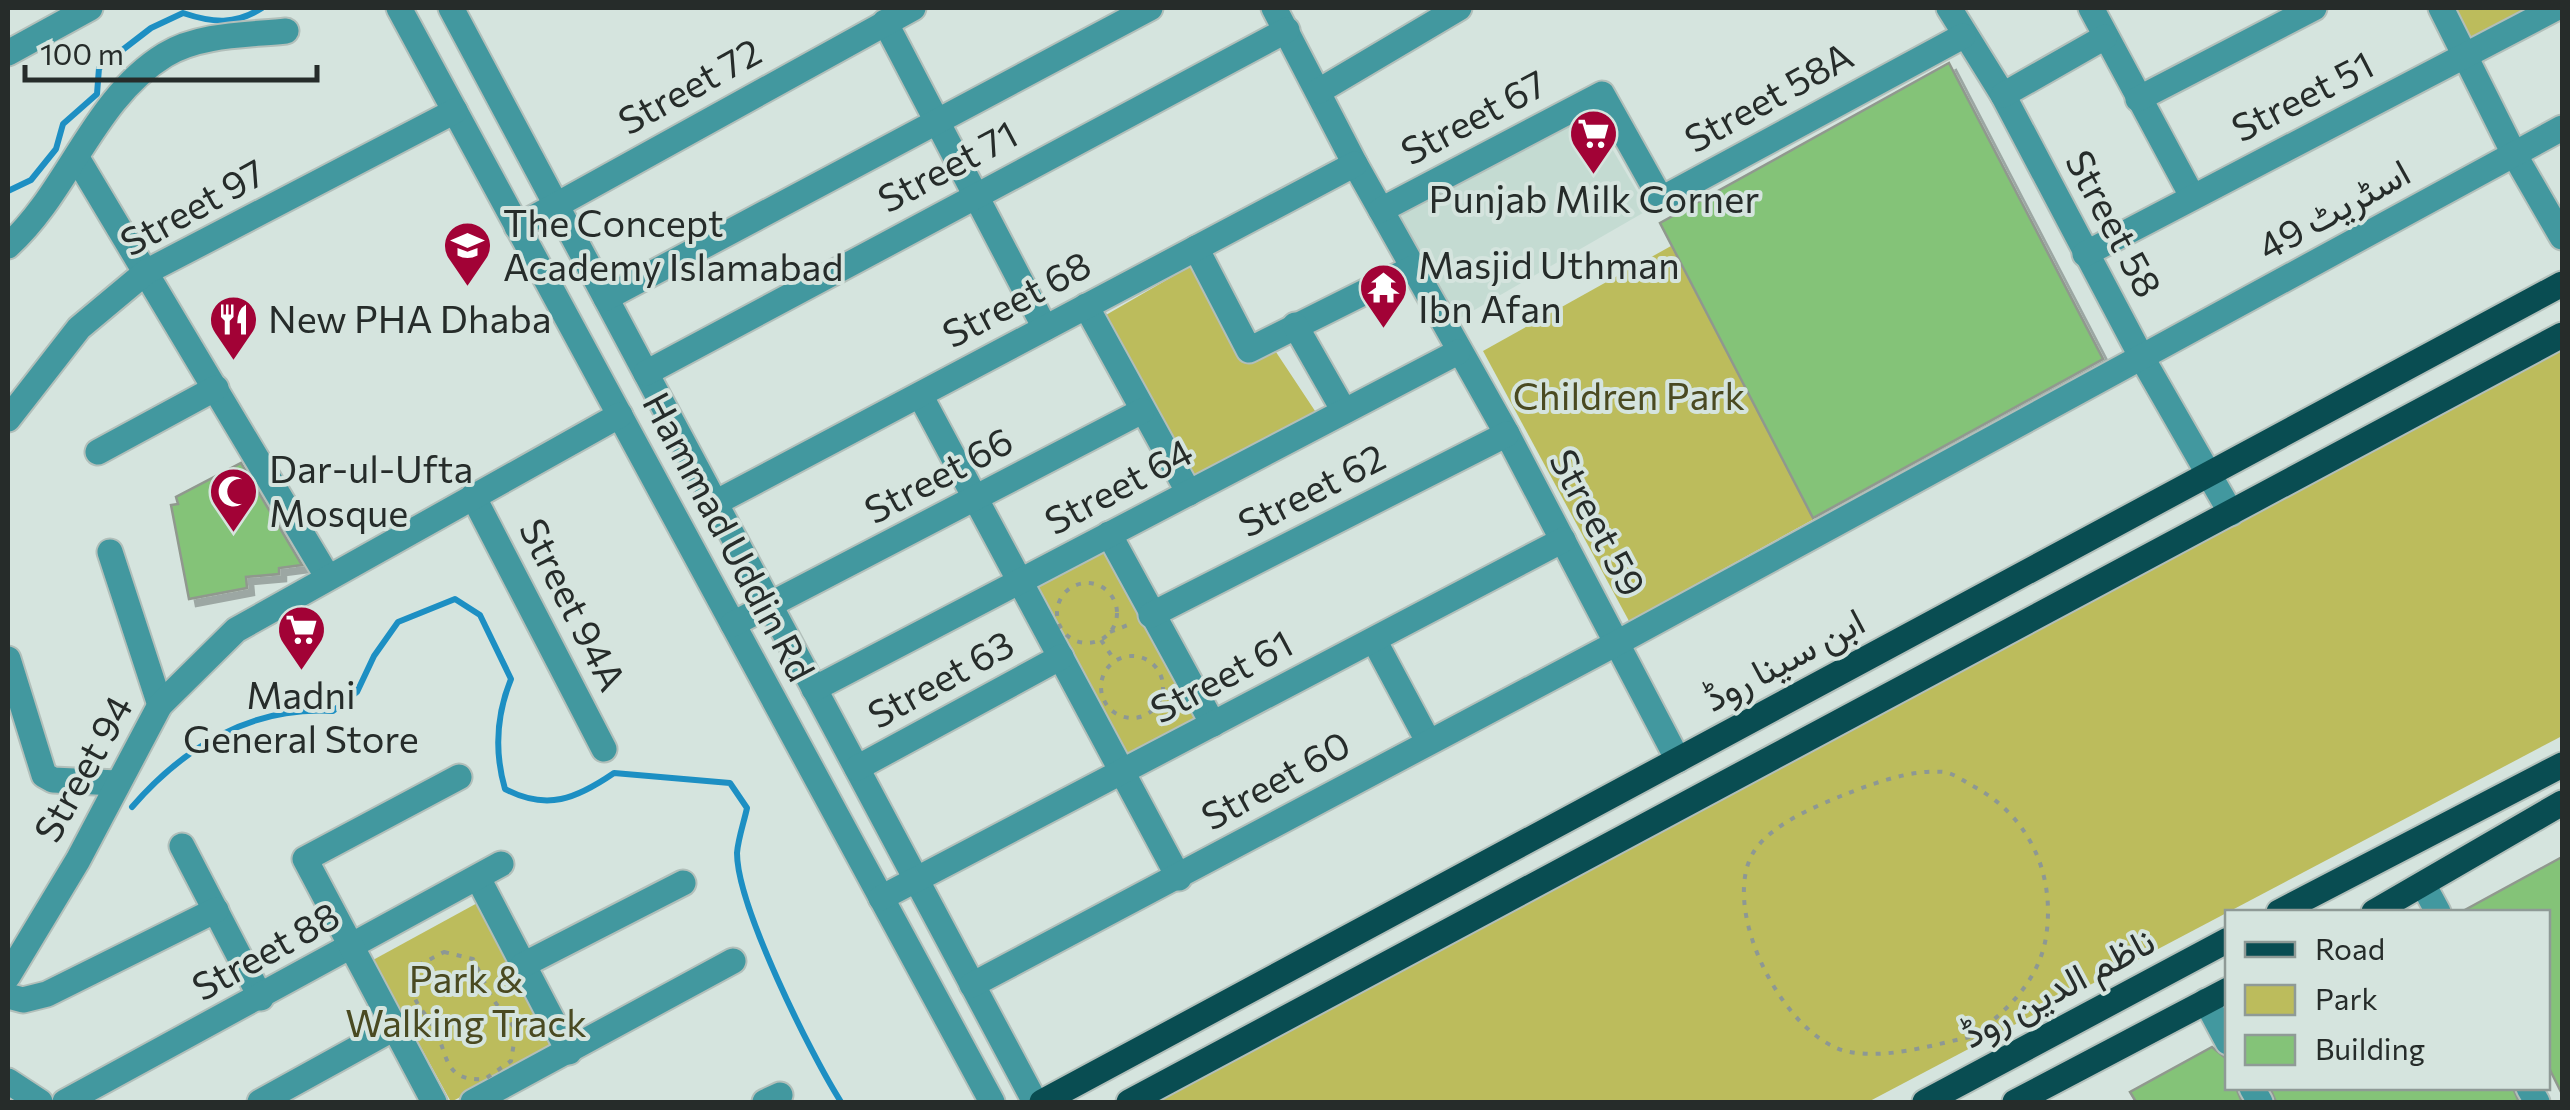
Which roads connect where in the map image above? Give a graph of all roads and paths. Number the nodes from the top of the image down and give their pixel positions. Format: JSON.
{"nodes":[{"id":1,"x":90,"y":8,"type":"edge"},
{"id":2,"x":399,"y":8,"type":"edge"},
{"id":3,"x":451,"y":8,"type":"edge"},
{"id":4,"x":914,"y":8,"type":"edge"},
{"id":5,"x":1150,"y":8,"type":"edge"},
{"id":6,"x":1949,"y":8,"type":"edge"},
{"id":7,"x":2091,"y":8,"type":"edge"},
{"id":8,"x":2314,"y":8,"type":"edge"},
{"id":9,"x":2441,"y":8,"type":"edge"},
{"id":10,"x":2556,"y":8,"type":"edge"},
{"id":11,"x":1447,"y":10,"type":"edge"},
{"id":12,"x":1280,"y":19,"type":"edge"},
{"id":13,"x":886,"y":22,"type":"junction"},
{"id":14,"x":286,"y":30,"type":"dead end"},
{"id":15,"x":1962,"y":36,"type":"junction"},
{"id":16,"x":2106,"y":37,"type":"junction"},
{"id":17,"x":8,"y":53,"type":"edge"},
{"id":18,"x":2467,"y":55,"type":"junction"},
{"id":19,"x":1320,"y":91,"type":"junction"},
{"id":20,"x":1602,"y":94,"type":"joint"},
{"id":21,"x":2003,"y":95,"type":"junction"},
{"id":22,"x":2138,"y":99,"type":"junction"},
{"id":23,"x":455,"y":111,"type":"junction"},
{"id":24,"x":935,"y":119,"type":"junction"},
{"id":25,"x":2562,"y":128,"type":"edge"},
{"id":26,"x":2514,"y":154,"type":"junction"},
{"id":27,"x":76,"y":158,"type":"junction"},
{"id":28,"x":1355,"y":164,"type":"junction"},
{"id":29,"x":974,"y":195,"type":"junction"},
{"id":30,"x":2192,"y":196,"type":"junction"},
{"id":31,"x":556,"y":205,"type":"junction"},
{"id":32,"x":1380,"y":210,"type":"junction"},
{"id":33,"x":517,"y":227,"type":"junction"},
{"id":34,"x":2562,"y":237,"type":"edge"},
{"id":35,"x":8,"y":246,"type":"edge"},
{"id":36,"x":1196,"y":248,"type":"junction"},
{"id":37,"x":2085,"y":254,"type":"junction"},
{"id":38,"x":1414,"y":267,"type":"junction"},
{"id":39,"x":146,"y":272,"type":"junction"},
{"id":40,"x":2562,"y":284,"type":"edge"},
{"id":41,"x":606,"y":298,"type":"junction"},
{"id":42,"x":1086,"y":306,"type":"junction"},
{"id":43,"x":1295,"y":326,"type":"junction"},
{"id":44,"x":1046,"y":328,"type":"junction"},
{"id":45,"x":2562,"y":335,"type":"edge"},
{"id":46,"x":1458,"y":352,"type":"junction"},
{"id":47,"x":2142,"y":358,"type":"junction"},
{"id":48,"x":646,"y":373,"type":"junction"},
{"id":49,"x":216,"y":388,"type":"junction"},
{"id":50,"x":920,"y":395,"type":"junction"},
{"id":51,"x":1142,"y":411,"type":"junction"},
{"id":52,"x":1344,"y":412,"type":"junction"},
{"id":53,"x":620,"y":415,"type":"junction"},
{"id":54,"x":8,"y":419,"type":"edge"},
{"id":55,"x":1507,"y":434,"type":"junction"},
{"id":56,"x":98,"y":452,"type":"dead end"},
{"id":57,"x":2210,"y":476,"type":"junction"},
{"id":58,"x":1189,"y":492,"type":"junction"},
{"id":59,"x":473,"y":496,"type":"junction"},
{"id":60,"x":976,"y":499,"type":"junction"},
{"id":61,"x":716,"y":503,"type":"junction"},
{"id":62,"x":2231,"y":512,"type":"junction"},
{"id":63,"x":1110,"y":534,"type":"junction"},
{"id":64,"x":1563,"y":540,"type":"junction"},
{"id":65,"x":110,"y":552,"type":"dead end"},
{"id":66,"x":328,"y":576,"type":"junction"},
{"id":67,"x":1020,"y":581,"type":"junction"},
{"id":68,"x":770,"y":606,"type":"junction"},
{"id":69,"x":1151,"y":616,"type":"junction"},
{"id":70,"x":733,"y":624,"type":"junction"},
{"id":71,"x":1101,"y":639,"type":"junction"},
{"id":72,"x":1374,"y":640,"type":"junction"},
{"id":73,"x":1617,"y":643,"type":"junction"},
{"id":74,"x":1060,"y":657,"type":"junction"},
{"id":75,"x":8,"y":659,"type":"edge"},
{"id":76,"x":1116,"y":660,"type":"junction"},
{"id":77,"x":814,"y":689,"type":"junction"},
{"id":78,"x":160,"y":705,"type":"junction"},
{"id":79,"x":1214,"y":724,"type":"junction"},
{"id":80,"x":1428,"y":740,"type":"junction"},
{"id":81,"x":604,"y":749,"type":"dead end"},
{"id":82,"x":1678,"y":760,"type":"junction"},
{"id":83,"x":857,"y":768,"type":"junction"},
{"id":84,"x":2556,"y":769,"type":"edge"},
{"id":85,"x":1122,"y":772,"type":"junction"},
{"id":86,"x":459,"y":778,"type":"dead end"},
{"id":87,"x":118,"y":783,"type":"junction"},
{"id":88,"x":2562,"y":800,"type":"edge"},
{"id":89,"x":182,"y":846,"type":"dead end"},
{"id":90,"x":500,"y":864,"type":"dead end"},
{"id":91,"x":478,"y":878,"type":"junction"},
{"id":92,"x":1179,"y":878,"type":"junction"},
{"id":93,"x":916,"y":880,"type":"junction"},
{"id":94,"x":684,"y":882,"type":"dead end"},
{"id":95,"x":2424,"y":886,"type":"junction"},
{"id":96,"x":881,"y":898,"type":"junction"},
{"id":97,"x":216,"y":910,"type":"junction"},
{"id":98,"x":2283,"y":910,"type":"edge"},
{"id":99,"x":2378,"y":910,"type":"edge"},
{"id":100,"x":2437,"y":910,"type":"edge"},
{"id":101,"x":2225,"y":942,"type":"edge"},
{"id":102,"x":352,"y":948,"type":"junction"},
{"id":103,"x":733,"y":961,"type":"dead end"},
{"id":104,"x":523,"y":965,"type":"junction"},
{"id":105,"x":8,"y":976,"type":"edge"},
{"id":106,"x":972,"y":984,"type":"junction"},
{"id":107,"x":8,"y":996,"type":"edge"},
{"id":108,"x":2217,"y":996,"type":"edge"},
{"id":109,"x":261,"y":998,"type":"junction"},
{"id":110,"x":394,"y":1028,"type":"junction"},
{"id":111,"x":2225,"y":1029,"type":"edge"},
{"id":112,"x":1970,"y":1038,"type":"junction"},
{"id":113,"x":1976,"y":1047,"type":"dead end"},
{"id":114,"x":569,"y":1052,"type":"junction"},
{"id":115,"x":497,"y":1074,"type":"joint"},
{"id":116,"x":8,"y":1081,"type":"edge"},
{"id":117,"x":40,"y":1102,"type":"edge"},
{"id":118,"x":65,"y":1102,"type":"edge"},
{"id":119,"x":260,"y":1102,"type":"edge"},
{"id":120,"x":434,"y":1102,"type":"edge"},
{"id":121,"x":473,"y":1102,"type":"edge"},
{"id":122,"x":992,"y":1102,"type":"edge"},
{"id":123,"x":1038,"y":1102,"type":"edge"},
{"id":124,"x":1129,"y":1102,"type":"edge"},
{"id":125,"x":1924,"y":1102,"type":"edge"},
{"id":126,"x":2015,"y":1102,"type":"edge"}],
"edges":[{"from":1,"to":17,"type":"street"},
{"from":2,"to":23,"type":"street","name":"Hammad Uddin Rd"},
{"from":3,"to":31,"type":"street","name":"Hammad Uddin Rd"},
{"from":4,"to":13,"type":"street","name":"Street 72"},
{"from":5,"to":24,"type":"street"},
{"from":6,"to":15,"type":"street","name":"Street 58"},
{"from":7,"to":16,"type":"street"},
{"from":8,"to":22,"type":"street"},
{"from":9,"to":18,"type":"street"},
{"from":10,"to":18,"type":"street","name":"Street 51"},
{"from":11,"to":19,"type":"street"},
{"from":12,"to":19,"type":"street","name":"Street 59"},
{"from":12,"to":29,"type":"street","name":"Street 71"},
{"from":13,"to":24,"type":"street"},
{"from":13,"to":31,"type":"street","name":"Street 72"},
{"from":14,"to":27,"type":"street"},
{"from":15,"to":20,"type":"street","name":"Street 58A"},
{"from":15,"to":21,"type":"street","name":"Street 58"},
{"from":16,"to":21,"type":"street"},
{"from":16,"to":22,"type":"street"},
{"from":18,"to":26,"type":"street"},
{"from":18,"to":30,"type":"street","name":"Street 51"},
{"from":19,"to":28,"type":"street","name":"Street 59"},
{"from":20,"to":32,"type":"street","name":"Street 67"},
{"from":21,"to":37,"type":"street","name":"Street 58"},
{"from":22,"to":30,"type":"street"},
{"from":23,"to":33,"type":"street","name":"Hammad Uddin Rd"},
{"from":23,"to":39,"type":"street","name":"Street 97"},
{"from":24,"to":29,"type":"street"},
{"from":24,"to":41,"type":"street"},
{"from":25,"to":26,"type":"street","name":"اسٹریٹ 49"},
{"from":26,"to":34,"type":"street"},
{"from":26,"to":47,"type":"street","name":"اسٹریٹ 49"},
{"from":27,"to":35,"type":"street"},
{"from":27,"to":39,"type":"street"},
{"from":28,"to":32,"type":"street","name":"Street 59"},
{"from":28,"to":36,"type":"street","name":"Street 68"},
{"from":29,"to":44,"type":"street"},
{"from":29,"to":48,"type":"street","name":"Street 71"},
{"from":30,"to":37,"type":"street","name":"Street 51"},
{"from":31,"to":33,"type":"street","name":"Street 72"},
{"from":31,"to":41,"type":"street","name":"Hammad Uddin Rd"},
{"from":32,"to":38,"type":"street","name":"Street 59"},
{"from":33,"to":53,"type":"street","name":"Hammad Uddin Rd"},
{"from":36,"to":42,"type":"street","name":"Street 68"},
{"from":36,"to":43,"type":"street"},
{"from":37,"to":47,"type":"street","name":"Street 58"},
{"from":38,"to":43,"type":"street"},
{"from":38,"to":46,"type":"street","name":"Street 59"},
{"from":39,"to":49,"type":"street"},
{"from":39,"to":54,"type":"street","name":"Street 97"},
{"from":40,"to":57,"type":"main road","name":"ابن سینا روڈ"},
{"from":41,"to":48,"type":"street","name":"Hammad Uddin Rd"},
{"from":42,"to":44,"type":"street","name":"Street 68"},
{"from":42,"to":51,"type":"street"},
{"from":43,"to":52,"type":"street"},
{"from":44,"to":50,"type":"street","name":"Street 68"},
{"from":45,"to":62,"type":"main road"},
{"from":46,"to":52,"type":"street","name":"Street 64"},
{"from":46,"to":55,"type":"street","name":"Street 59"},
{"from":47,"to":57,"type":"street","name":"Street 58"},
{"from":47,"to":73,"type":"street","name":"اسٹریٹ 49"},
{"from":48,"to":61,"type":"street","name":"Hammad Uddin Rd"},
{"from":49,"to":56,"type":"street"},
{"from":49,"to":66,"type":"street"},
{"from":50,"to":60,"type":"street"},
{"from":50,"to":61,"type":"street","name":"Street 68"},
{"from":51,"to":58,"type":"street"},
{"from":51,"to":60,"type":"street","name":"Street 66"},
{"from":52,"to":58,"type":"street","name":"Street 64"},
{"from":53,"to":59,"type":"street","name":"Street 94"},
{"from":53,"to":70,"type":"street","name":"Hammad Uddin Rd"},
{"from":55,"to":64,"type":"street","name":"Street 59"},
{"from":55,"to":69,"type":"street","name":"Street 62"},
{"from":57,"to":62,"type":"street","name":"Street 58"},
{"from":57,"to":82,"type":"main road","name":"ابن سینا روڈ"},
{"from":58,"to":63,"type":"street","name":"Street 64"},
{"from":59,"to":66,"type":"street","name":"Street 94"},
{"from":59,"to":81,"type":"street","name":"Street 94A"},
{"from":60,"to":67,"type":"street"},
{"from":60,"to":68,"type":"street","name":"Street 66"},
{"from":61,"to":68,"type":"street","name":"Hammad Uddin Rd"},
{"from":62,"to":124,"type":"main road"},
{"from":63,"to":67,"type":"street","name":"Street 64"},
{"from":63,"to":69,"type":"street"},
{"from":64,"to":72,"type":"street","name":"Street 61"},
{"from":64,"to":73,"type":"street","name":"Street 59"},
{"from":65,"to":78,"type":"street"},
{"from":66,"to":78,"type":"street","name":"Street 94"},
{"from":67,"to":74,"type":"street"},
{"from":67,"to":77,"type":"street","name":"Street 64"},
{"from":68,"to":70,"type":"street","name":"Street 66"},
{"from":68,"to":77,"type":"street","name":"Hammad Uddin Rd"},
{"from":69,"to":79,"type":"street"},
{"from":70,"to":96,"type":"street","name":"Hammad Uddin Rd"},
{"from":71,"to":71,"type":"path"},
{"from":71,"to":76,"type":"path"},
{"from":72,"to":79,"type":"street","name":"Street 61"},
{"from":72,"to":80,"type":"street"},
{"from":73,"to":80,"type":"street","name":"Street 60"},
{"from":73,"to":82,"type":"street","name":"Street 59"},
{"from":74,"to":83,"type":"street","name":"Street 63"},
{"from":74,"to":85,"type":"street"},
{"from":75,"to":87,"type":"street"},
{"from":76,"to":76,"type":"path"},
{"from":77,"to":83,"type":"street","name":"Hammad Uddin Rd"},
{"from":78,"to":87,"type":"street","name":"Street 94"},
{"from":79,"to":85,"type":"street","name":"Street 61"},
{"from":80,"to":92,"type":"street","name":"Street 60"},
{"from":82,"to":123,"type":"main road","name":"ابن سینا روڈ"},
{"from":83,"to":93,"type":"street","name":"Hammad Uddin Rd"},
{"from":84,"to":88,"type":"main road"},
{"from":84,"to":98,"type":"main road"},
{"from":85,"to":92,"type":"street"},
{"from":85,"to":93,"type":"street","name":"Street 61"},
{"from":86,"to":102,"type":"street"},
{"from":87,"to":105,"type":"street","name":"Street 94"},
{"from":88,"to":95,"type":"main road"},
{"from":89,"to":97,"type":"street"},
{"from":90,"to":91,"type":"street","name":"Street 88"},
{"from":91,"to":102,"type":"street","name":"Street 88"},
{"from":91,"to":104,"type":"street"},
{"from":92,"to":106,"type":"street","name":"Street 60"},
{"from":93,"to":96,"type":"street","name":"Street 61"},
{"from":93,"to":106,"type":"street","name":"Hammad Uddin Rd"},
{"from":94,"to":104,"type":"street"},
{"from":95,"to":99,"type":"main road"},
{"from":95,"to":100,"type":"street"},
{"from":96,"to":122,"type":"street","name":"Hammad Uddin Rd"},
{"from":97,"to":107,"type":"street"},
{"from":97,"to":109,"type":"street"},
{"from":101,"to":125,"type":"main road","name":"ناظم الدین روڈ"},
{"from":102,"to":109,"type":"street","name":"Street 88"},
{"from":102,"to":110,"type":"street"},
{"from":103,"to":114,"type":"street"},
{"from":104,"to":114,"type":"street"},
{"from":106,"to":123,"type":"street","name":"Hammad Uddin Rd"},
{"from":108,"to":111,"type":"street"},
{"from":108,"to":126,"type":"main road"},
{"from":109,"to":118,"type":"street","name":"Street 88"},
{"from":110,"to":119,"type":"street"},
{"from":110,"to":120,"type":"street"},
{"from":112,"to":112,"type":"path"},
{"from":112,"to":113,"type":"path"},
{"from":114,"to":121,"type":"street"},
{"from":115,"to":115,"type":"path"},
{"from":116,"to":117,"type":"street"}]}
